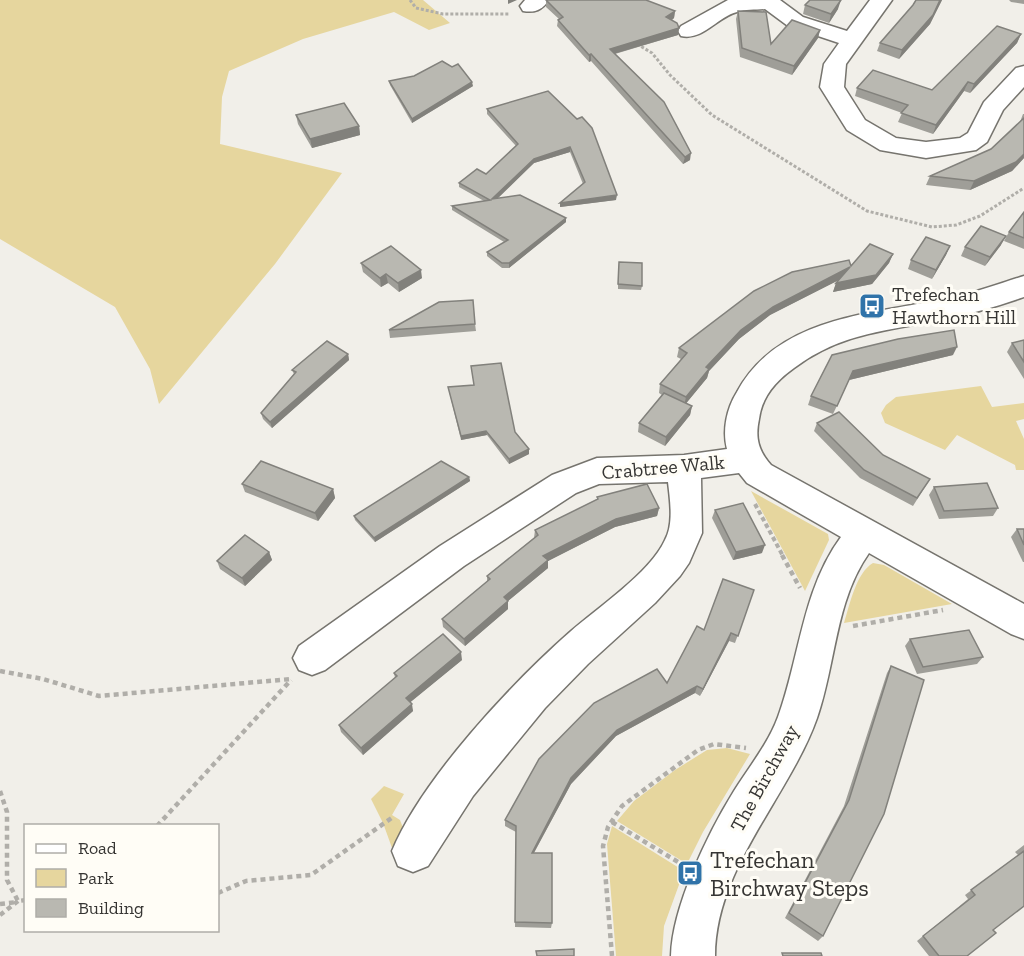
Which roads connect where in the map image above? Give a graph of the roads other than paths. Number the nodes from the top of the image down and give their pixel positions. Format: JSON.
{"nodes":[{"id":1,"x":770,"y":1,"type":"edge"},
{"id":2,"x":874,"y":9,"type":"edge"},
{"id":3,"x":721,"y":33,"type":"dead end"},
{"id":4,"x":850,"y":39,"type":"junction"},
{"id":5,"x":1024,"y":73,"type":"edge"},
{"id":6,"x":1014,"y":290,"type":"edge"},
{"id":7,"x":752,"y":467,"type":"junction"},
{"id":8,"x":684,"y":468,"type":"junction"},
{"id":9,"x":862,"y":533,"type":"junction"},
{"id":10,"x":1024,"y":623,"type":"edge"},
{"id":11,"x":302,"y":668,"type":"road end"},
{"id":12,"x":417,"y":827,"type":"road end"},
{"id":13,"x":693,"y":956,"type":"edge"}],
"edges":[{"from":1,"to":3,"type":"street"},
{"from":1,"to":4,"type":"street"},
{"from":2,"to":4,"type":"street"},
{"from":4,"to":5,"type":"street"},
{"from":6,"to":7,"type":"street"},
{"from":7,"to":8,"type":"street","name":"Crabtree Walk"},
{"from":7,"to":9,"type":"street"},
{"from":8,"to":11,"type":"street","name":"Crabtree Walk"},
{"from":8,"to":12,"type":"street"},
{"from":9,"to":10,"type":"street"},
{"from":9,"to":13,"type":"street","name":"The Birchway"}]}
